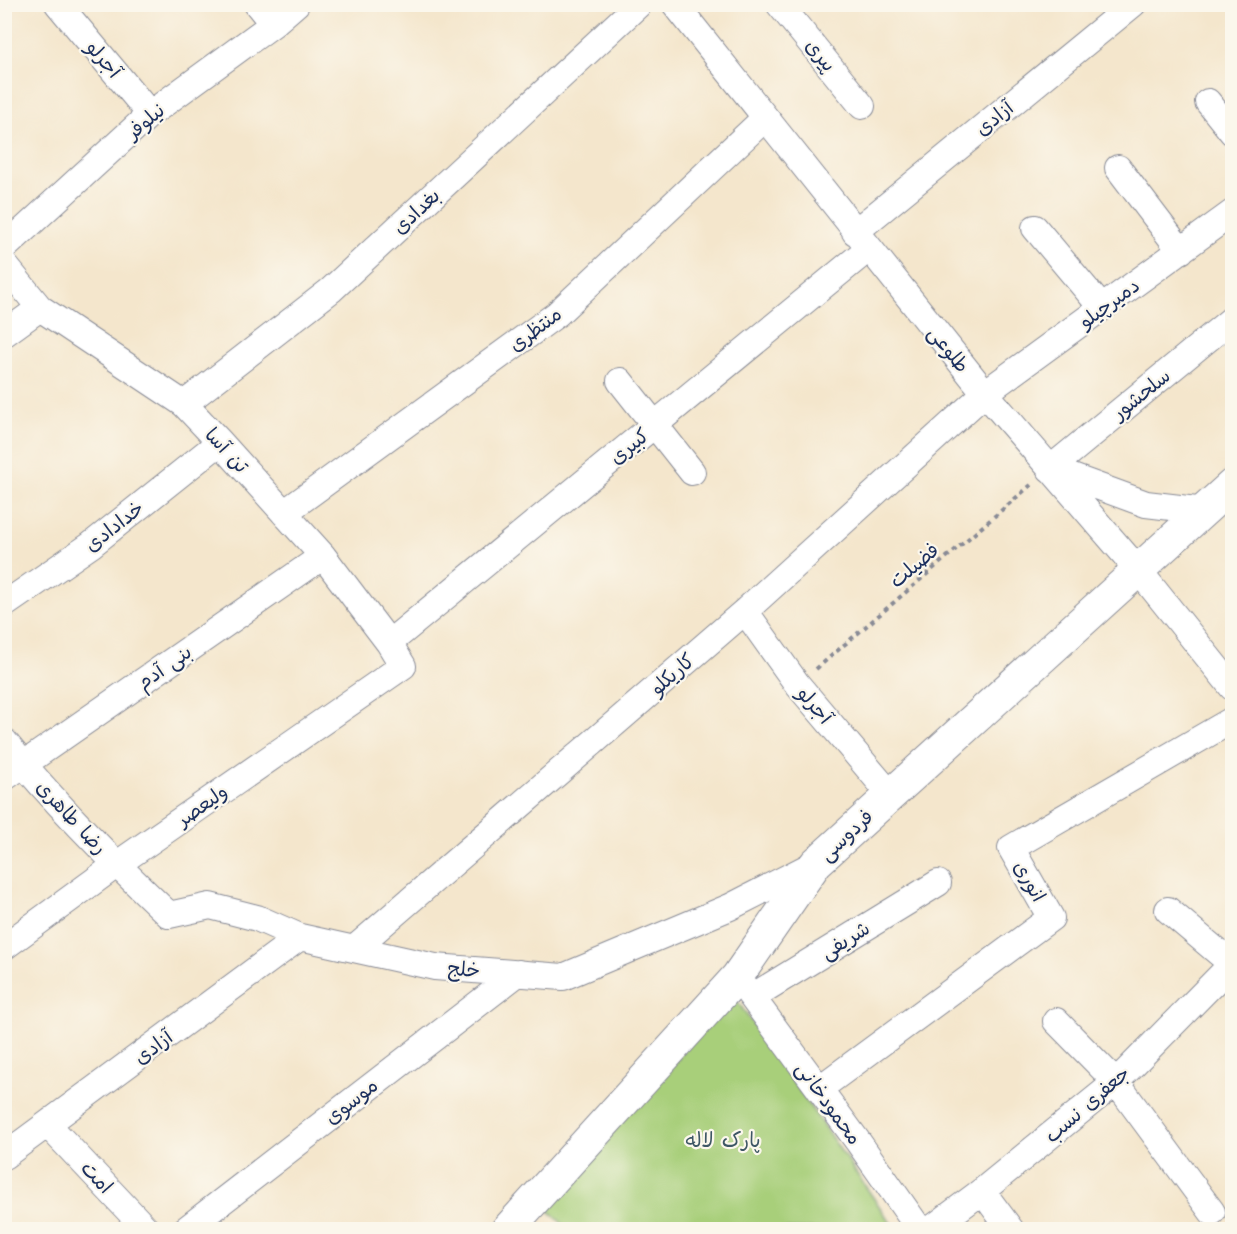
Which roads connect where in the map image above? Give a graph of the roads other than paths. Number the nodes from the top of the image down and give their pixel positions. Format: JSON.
{"nodes":[{"id":1,"x":58,"y":4,"type":"edge"},
{"id":2,"x":296,"y":4,"type":"edge"},
{"id":3,"x":639,"y":4,"type":"edge"},
{"id":4,"x":675,"y":4,"type":"edge"},
{"id":5,"x":779,"y":4,"type":"edge"},
{"id":6,"x":1133,"y":4,"type":"edge"},
{"id":7,"x":265,"y":14,"type":"edge"},
{"id":8,"x":1208,"y":102,"type":"dead end"},
{"id":9,"x":862,"y":106,"type":"dead end"},
{"id":10,"x":150,"y":114,"type":"junction"},
{"id":11,"x":765,"y":118,"type":"junction"},
{"id":12,"x":1233,"y":132,"type":"edge"},
{"id":13,"x":1118,"y":168,"type":"dead end"},
{"id":14,"x":1233,"y":213,"type":"edge"},
{"id":15,"x":1035,"y":228,"type":"dead end"},
{"id":16,"x":861,"y":241,"type":"junction"},
{"id":17,"x":4,"y":248,"type":"edge"},
{"id":18,"x":1181,"y":251,"type":"junction"},
{"id":19,"x":4,"y":264,"type":"edge"},
{"id":20,"x":40,"y":308,"type":"junction"},
{"id":21,"x":1102,"y":308,"type":"junction"},
{"id":22,"x":1233,"y":319,"type":"edge"},
{"id":23,"x":4,"y":334,"type":"edge"},
{"id":24,"x":620,"y":381,"type":"dead end"},
{"id":25,"x":985,"y":393,"type":"junction"},
{"id":26,"x":183,"y":405,"type":"junction"},
{"id":27,"x":654,"y":425,"type":"junction"},
{"id":28,"x":220,"y":442,"type":"junction"},
{"id":29,"x":1050,"y":469,"type":"junction"},
{"id":30,"x":692,"y":472,"type":"dead end"},
{"id":31,"x":1233,"y":485,"type":"edge"},
{"id":32,"x":1205,"y":511,"type":"junction"},
{"id":33,"x":284,"y":513,"type":"junction"},
{"id":34,"x":323,"y":556,"type":"junction"},
{"id":35,"x":1138,"y":571,"type":"junction"},
{"id":36,"x":4,"y":605,"type":"edge"},
{"id":37,"x":744,"y":611,"type":"junction"},
{"id":38,"x":389,"y":643,"type":"junction"},
{"id":39,"x":403,"y":666,"type":"joint"},
{"id":40,"x":1233,"y":687,"type":"edge"},
{"id":41,"x":1233,"y":720,"type":"edge"},
{"id":42,"x":4,"y":741,"type":"edge"},
{"id":43,"x":14,"y":772,"type":"edge"},
{"id":44,"x":890,"y":794,"type":"junction"},
{"id":45,"x":816,"y":863,"type":"junction"},
{"id":46,"x":116,"y":865,"type":"junction"},
{"id":47,"x":938,"y":883,"type":"dead end"},
{"id":48,"x":1167,"y":910,"type":"dead end"},
{"id":49,"x":300,"y":937,"type":"junction"},
{"id":50,"x":4,"y":947,"type":"edge"},
{"id":51,"x":354,"y":949,"type":"junction"},
{"id":52,"x":1233,"y":964,"type":"edge"},
{"id":53,"x":518,"y":973,"type":"junction"},
{"id":54,"x":744,"y":987,"type":"junction"},
{"id":55,"x":1056,"y":1021,"type":"dead end"},
{"id":56,"x":1116,"y":1082,"type":"junction"},
{"id":57,"x":819,"y":1089,"type":"junction"},
{"id":58,"x":48,"y":1125,"type":"junction"},
{"id":59,"x":4,"y":1156,"type":"edge"},
{"id":60,"x":982,"y":1191,"type":"junction"},
{"id":61,"x":1212,"y":1212,"type":"dead end"},
{"id":62,"x":147,"y":1230,"type":"edge"},
{"id":63,"x":184,"y":1230,"type":"edge"},
{"id":64,"x":507,"y":1230,"type":"edge"},
{"id":65,"x":920,"y":1230,"type":"edge"},
{"id":66,"x":930,"y":1230,"type":"edge"},
{"id":67,"x":1011,"y":1230,"type":"edge"}],
"edges":[{"from":1,"to":10,"type":"street","name":"آجرلو"},
{"from":2,"to":7,"type":"street","name":"نیلوفر"},
{"from":3,"to":26,"type":"street","name":"بغدادی"},
{"from":4,"to":11,"type":"street","name":"طلوعی"},
{"from":5,"to":9,"type":"street","name":"پیری"},
{"from":6,"to":16,"type":"street","name":"آزادی"},
{"from":7,"to":10,"type":"street","name":"نیلوفر"},
{"from":8,"to":12,"type":"street"},
{"from":10,"to":17,"type":"street","name":"نیلوفر"},
{"from":11,"to":16,"type":"street","name":"طلوعی"},
{"from":11,"to":33,"type":"street","name":"منتظری"},
{"from":13,"to":18,"type":"street"},
{"from":14,"to":18,"type":"street","name":"دمیرچیلو"},
{"from":15,"to":21,"type":"street"},
{"from":16,"to":25,"type":"street","name":"طلوعی"},
{"from":16,"to":27,"type":"street","name":"کبیری"},
{"from":18,"to":21,"type":"street","name":"دمیرچیلو"},
{"from":19,"to":20,"type":"street","name":"تن آسا"},
{"from":20,"to":23,"type":"street"},
{"from":20,"to":26,"type":"street","name":"تن آسا"},
{"from":21,"to":25,"type":"street","name":"دمیرچیلو"},
{"from":22,"to":29,"type":"street","name":"سلحشور"},
{"from":24,"to":27,"type":"street"},
{"from":25,"to":29,"type":"street","name":"طلوعی"},
{"from":25,"to":37,"type":"street","name":"کاریکلو"},
{"from":26,"to":28,"type":"street","name":"تن آسا"},
{"from":27,"to":30,"type":"street"},
{"from":27,"to":38,"type":"street","name":"کبیری"},
{"from":28,"to":33,"type":"street","name":"تن آسا"},
{"from":28,"to":36,"type":"street","name":"خدادادی"},
{"from":29,"to":32,"type":"street"},
{"from":29,"to":35,"type":"street","name":"طلوعی"},
{"from":31,"to":32,"type":"main road","name":"فردوسی"},
{"from":32,"to":35,"type":"main road","name":"فردوسی"},
{"from":33,"to":34,"type":"street","name":"تن آسا"},
{"from":34,"to":38,"type":"street","name":"تن آسا"},
{"from":34,"to":43,"type":"street","name":"بنی آدم"},
{"from":35,"to":40,"type":"street","name":"طلوعی"},
{"from":35,"to":44,"type":"main road","name":"فردوسی"},
{"from":37,"to":44,"type":"street","name":"آجرلو"},
{"from":37,"to":51,"type":"street","name":"کاریکلو"},
{"from":38,"to":39,"type":"street","name":"تن آسا"},
{"from":39,"to":46,"type":"street","name":"ولیعصر"},
{"from":41,"to":57,"type":"street","name":"انوری"},
{"from":42,"to":43,"type":"street","name":"رضا طاهری"},
{"from":43,"to":46,"type":"street","name":"رضا طاهری"},
{"from":44,"to":45,"type":"main road","name":"فردوسی"},
{"from":45,"to":53,"type":"street","name":"خلج"},
{"from":45,"to":54,"type":"main road","name":"فردوسی"},
{"from":46,"to":49,"type":"street","name":"خلج"},
{"from":46,"to":50,"type":"street","name":"ولیعصر"},
{"from":47,"to":54,"type":"street","name":"شریفی"},
{"from":48,"to":52,"type":"street"},
{"from":49,"to":51,"type":"street","name":"خلج"},
{"from":49,"to":58,"type":"street","name":"آزادی"},
{"from":51,"to":53,"type":"street","name":"خلج"},
{"from":52,"to":56,"type":"street","name":"جعفری نسب"},
{"from":53,"to":63,"type":"street","name":"موسوی"},
{"from":54,"to":57,"type":"street","name":"محمودخانی"},
{"from":54,"to":64,"type":"main road","name":"فردوسی"},
{"from":55,"to":56,"type":"street"},
{"from":56,"to":60,"type":"street","name":"جعفری نسب"},
{"from":56,"to":61,"type":"street"},
{"from":57,"to":65,"type":"street","name":"محمودخانی"},
{"from":58,"to":59,"type":"street","name":"آزادی"},
{"from":58,"to":62,"type":"street","name":"امت"},
{"from":60,"to":66,"type":"street","name":"جعفری نسب"},
{"from":60,"to":67,"type":"street"}]}
